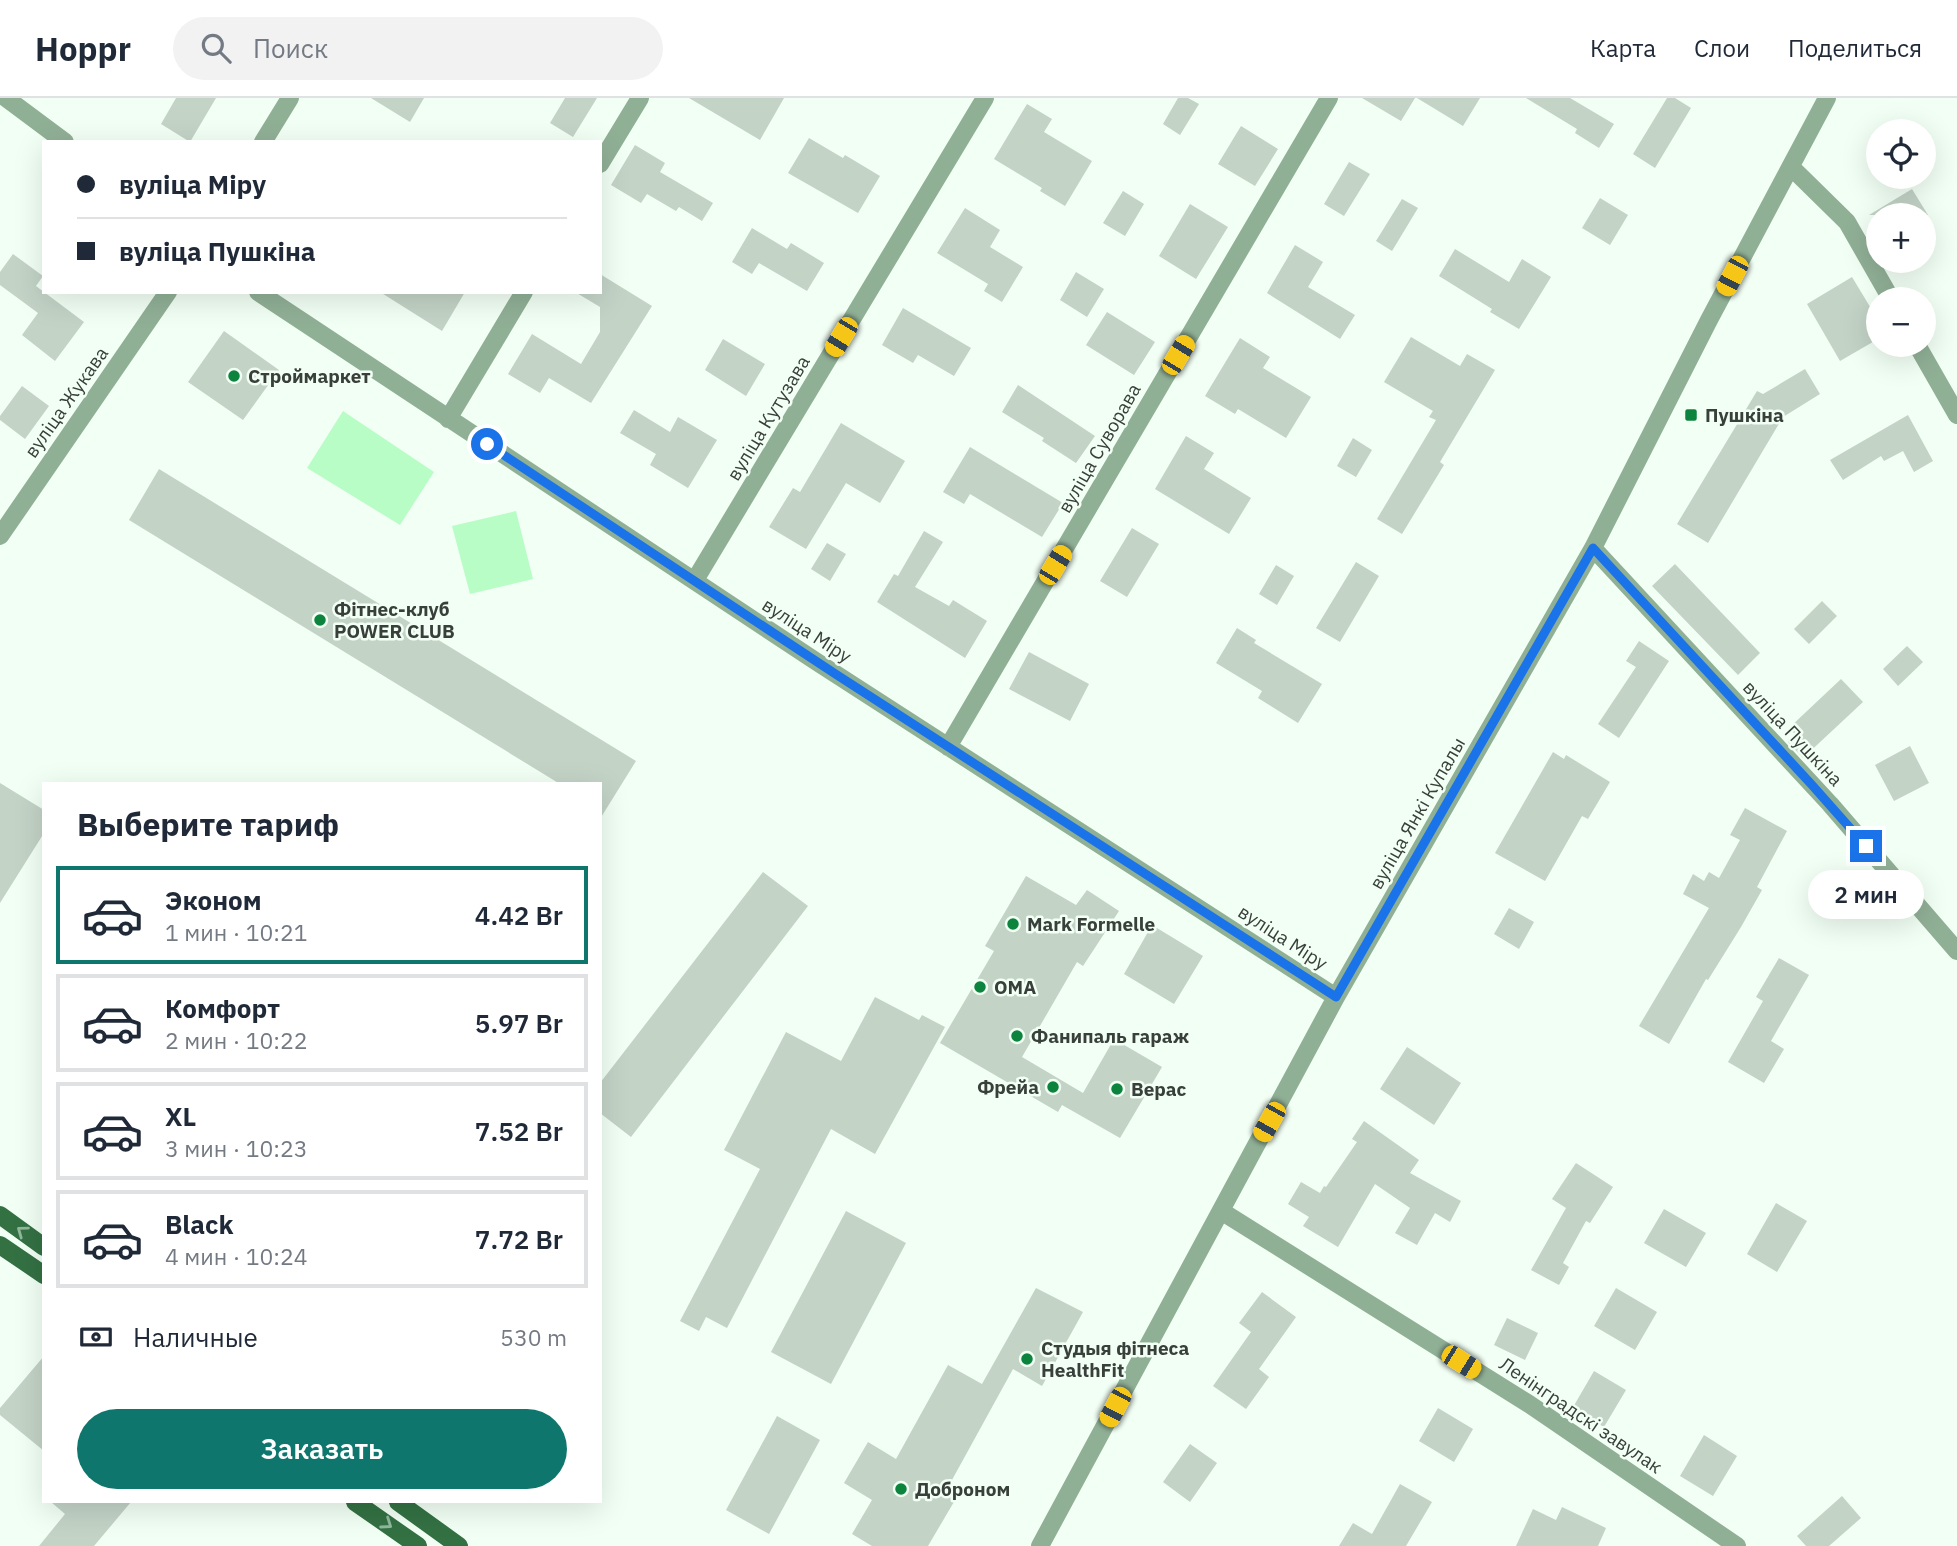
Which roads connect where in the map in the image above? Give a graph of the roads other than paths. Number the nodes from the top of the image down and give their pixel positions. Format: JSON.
{"nodes":[{"id":1,"x":6,"y":98,"type":"edge"},
{"id":2,"x":290,"y":98,"type":"edge"},
{"id":3,"x":640,"y":98,"type":"edge"},
{"id":4,"x":985,"y":98,"type":"edge"},
{"id":5,"x":1329,"y":98,"type":"edge"},
{"id":6,"x":1827,"y":98,"type":"edge"},
{"id":7,"x":62,"y":140,"type":"edge"},
{"id":8,"x":264,"y":140,"type":"edge"},
{"id":9,"x":602,"y":161,"type":"edge"},
{"id":10,"x":1791,"y":167,"type":"junction"},
{"id":11,"x":1884,"y":287,"type":"edge"},
{"id":12,"x":167,"y":294,"type":"edge"},
{"id":13,"x":261,"y":294,"type":"edge"},
{"id":14,"x":523,"y":294,"type":"edge"},
{"id":15,"x":1924,"y":357,"type":"edge"},
{"id":16,"x":1957,"y":415,"type":"edge"},
{"id":17,"x":448,"y":419,"type":"junction"},
{"id":18,"x":0,"y":536,"type":"edge"},
{"id":19,"x":1593,"y":548,"type":"junction"},
{"id":20,"x":695,"y":580,"type":"junction"},
{"id":21,"x":948,"y":747,"type":"junction"},
{"id":22,"x":1957,"y":951,"type":"edge"},
{"id":23,"x":1336,"y":997,"type":"junction"},
{"id":24,"x":1221,"y":1211,"type":"junction"},
{"id":25,"x":0,"y":1215,"type":"edge"},
{"id":26,"x":0,"y":1245,"type":"edge"},
{"id":27,"x":42,"y":1246,"type":"edge"},
{"id":28,"x":42,"y":1274,"type":"edge"},
{"id":29,"x":356,"y":1503,"type":"edge"},
{"id":30,"x":399,"y":1503,"type":"edge"},
{"id":31,"x":418,"y":1546,"type":"edge"},
{"id":32,"x":459,"y":1546,"type":"edge"},
{"id":33,"x":1040,"y":1546,"type":"edge"},
{"id":34,"x":1737,"y":1546,"type":"edge"}],
"edges":[{"from":1,"to":7,"type":"street"},
{"from":2,"to":8,"type":"street"},
{"from":3,"to":9,"type":"street"},
{"from":4,"to":20,"type":"street","name":"вуліца Кутузава"},
{"from":5,"to":21,"type":"street","name":"вуліца Суворава"},
{"from":6,"to":10,"type":"street","name":"вуліца Янкі Купалы"},
{"from":10,"to":11,"type":"street"},
{"from":10,"to":19,"type":"street","name":"вуліца Янкі Купалы"},
{"from":12,"to":18,"type":"street","name":"вуліца Жукава"},
{"from":13,"to":17,"type":"street","name":"вуліца Міру"},
{"from":14,"to":17,"type":"street"},
{"from":15,"to":16,"type":"street"},
{"from":17,"to":20,"type":"street","name":"вуліца Міру"},
{"from":19,"to":22,"type":"street","name":"вуліца Пушкіна"},
{"from":19,"to":23,"type":"street","name":"вуліца Янкі Купалы"},
{"from":20,"to":21,"type":"street","name":"вуліца Міру"},
{"from":21,"to":23,"type":"street","name":"вуліца Міру"},
{"from":23,"to":24,"type":"street","name":"вуліца Янкі Купалы"},
{"from":24,"to":33,"type":"street","name":"вуліца Янкі Купалы"},
{"from":24,"to":34,"type":"street","name":"Ленінградскі завулак"},
{"from":27,"to":25,"type":"main road","one_way":true},
{"from":26,"to":28,"type":"main road"},
{"from":29,"to":31,"type":"main road","one_way":true},
{"from":30,"to":32,"type":"main road"}]}
